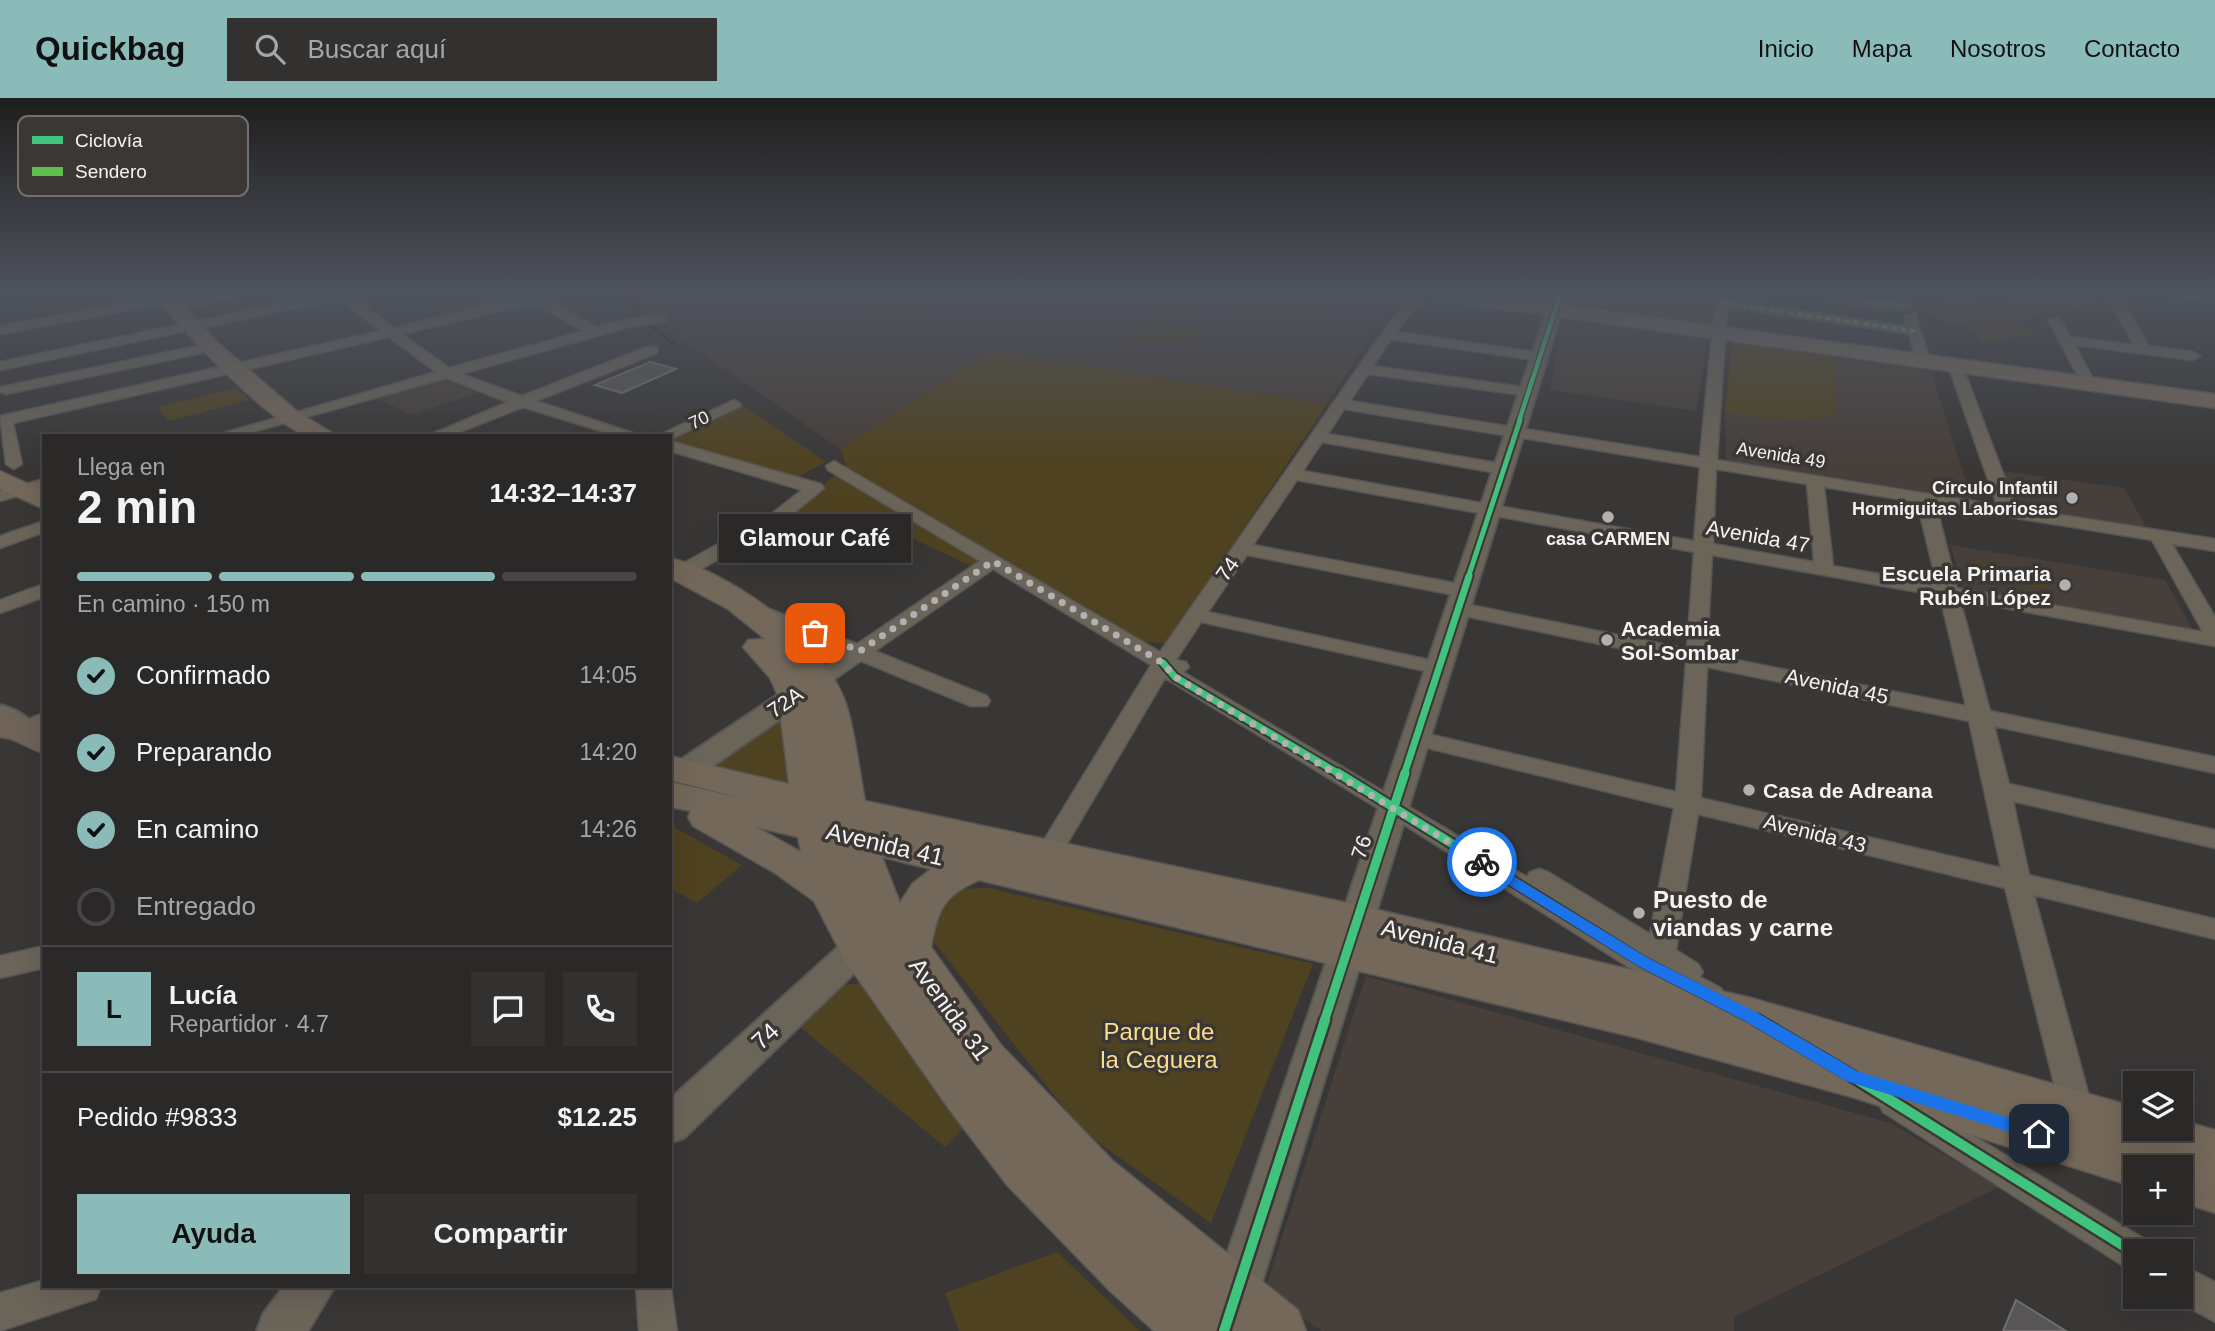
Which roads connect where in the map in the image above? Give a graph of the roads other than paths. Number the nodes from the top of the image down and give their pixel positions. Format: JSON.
{"nodes":[{"id":1,"x":64,"y":353,"type":"edge"},
{"id":2,"x":181,"y":353,"type":"edge"},
{"id":3,"x":205,"y":353,"type":"edge"},
{"id":4,"x":302,"y":353,"type":"edge"},
{"id":5,"x":419,"y":353,"type":"edge"},
{"id":6,"x":521,"y":353,"type":"edge"},
{"id":7,"x":645,"y":353,"type":"edge"},
{"id":8,"x":1376,"y":353,"type":"edge"},
{"id":9,"x":1510,"y":353,"type":"edge"},
{"id":10,"x":1542,"y":353,"type":"edge"},
{"id":11,"x":1718,"y":353,"type":"edge"},
{"id":12,"x":1869,"y":353,"type":"edge"},
{"id":13,"x":1921,"y":353,"type":"edge"},
{"id":14,"x":2070,"y":353,"type":"edge"},
{"id":15,"x":2165,"y":353,"type":"edge"},
{"id":16,"x":2193,"y":356,"type":"dead end"},
{"id":17,"x":1541,"y":357,"type":"junction"},
{"id":18,"x":1923,"y":360,"type":"junction"},
{"id":19,"x":1955,"y":365,"type":"junction"},
{"id":20,"x":0,"y":366,"type":"edge"},
{"id":21,"x":1365,"y":369,"type":"junction"},
{"id":22,"x":227,"y":370,"type":"junction"},
{"id":23,"x":446,"y":373,"type":"junction"},
{"id":24,"x":2088,"y":383,"type":"junction"},
{"id":25,"x":3,"y":384,"type":"edge"},
{"id":26,"x":1529,"y":392,"type":"junction"},
{"id":27,"x":520,"y":401,"type":"junction"},
{"id":28,"x":2215,"y":401,"type":"edge"},
{"id":29,"x":734,"y":404,"type":"dead end"},
{"id":30,"x":1340,"y":404,"type":"junction"},
{"id":31,"x":23,"y":415,"type":"junction"},
{"id":32,"x":2,"y":420,"type":"edge"},
{"id":33,"x":287,"y":425,"type":"edge"},
{"id":34,"x":1514,"y":432,"type":"junction"},
{"id":35,"x":233,"y":434,"type":"edge"},
{"id":36,"x":318,"y":434,"type":"edge"},
{"id":37,"x":440,"y":434,"type":"edge"},
{"id":38,"x":627,"y":434,"type":"edge"},
{"id":39,"x":669,"y":434,"type":"edge"},
{"id":40,"x":1318,"y":437,"type":"junction"},
{"id":41,"x":672,"y":447,"type":"edge"},
{"id":42,"x":1709,"y":463,"type":"junction"},
{"id":43,"x":834,"y":466,"type":"dead end"},
{"id":44,"x":1503,"y":469,"type":"junction"},
{"id":45,"x":1292,"y":474,"type":"junction"},
{"id":46,"x":1815,"y":480,"type":"junction"},
{"id":47,"x":21,"y":481,"type":"edge"},
{"id":48,"x":1925,"y":498,"type":"junction"},
{"id":49,"x":1491,"y":510,"type":"junction"},
{"id":50,"x":2010,"y":512,"type":"junction"},
{"id":51,"x":42,"y":528,"type":"edge"},
{"id":52,"x":2158,"y":536,"type":"junction"},
{"id":53,"x":0,"y":542,"type":"edge"},
{"id":54,"x":2215,"y":545,"type":"edge"},
{"id":55,"x":1241,"y":548,"type":"junction"},
{"id":56,"x":1703,"y":549,"type":"junction"},
{"id":57,"x":993,"y":561,"type":"junction"},
{"id":58,"x":1824,"y":571,"type":"junction"},
{"id":59,"x":673,"y":575,"type":"edge"},
{"id":60,"x":42,"y":591,"type":"edge"},
{"id":61,"x":1950,"y":593,"type":"junction"},
{"id":62,"x":1462,"y":600,"type":"junction"},
{"id":63,"x":743,"y":606,"type":"junction"},
{"id":64,"x":0,"y":607,"type":"edge"},
{"id":65,"x":1195,"y":615,"type":"junction"},
{"id":66,"x":2215,"y":637,"type":"edge"},
{"id":67,"x":860,"y":651,"type":"junction"},
{"id":68,"x":1697,"y":657,"type":"junction"},
{"id":69,"x":1163,"y":663,"type":"junction"},
{"id":70,"x":1439,"y":668,"type":"junction"},
{"id":71,"x":806,"y":688,"type":"junction"},
{"id":72,"x":979,"y":701,"type":"dead end"},
{"id":73,"x":1979,"y":715,"type":"junction"},
{"id":74,"x":1415,"y":738,"type":"junction"},
{"id":75,"x":2215,"y":765,"type":"edge"},
{"id":76,"x":673,"y":783,"type":"edge"},
{"id":77,"x":1998,"y":790,"type":"junction"},
{"id":78,"x":1395,"y":800,"type":"junction"},
{"id":79,"x":1688,"y":802,"type":"junction"},
{"id":80,"x":832,"y":820,"type":"junction"},
{"id":81,"x":2215,"y":839,"type":"edge"},
{"id":82,"x":1049,"y":853,"type":"junction"},
{"id":83,"x":977,"y":865,"type":"junction"},
{"id":84,"x":2017,"y":883,"type":"junction"},
{"id":85,"x":830,"y":891,"type":"junction"},
{"id":86,"x":2215,"y":929,"type":"edge"},
{"id":87,"x":1352,"y":936,"type":"junction"},
{"id":88,"x":884,"y":949,"type":"junction"},
{"id":89,"x":1661,"y":952,"type":"junction"},
{"id":90,"x":42,"y":957,"type":"edge"},
{"id":91,"x":0,"y":967,"type":"edge"},
{"id":92,"x":1751,"y":1017,"type":"junction"},
{"id":93,"x":1852,"y":1076,"type":"junction"},
{"id":94,"x":2077,"y":1111,"type":"junction"},
{"id":95,"x":672,"y":1123,"type":"edge"},
{"id":96,"x":2215,"y":1153,"type":"edge"},
{"id":97,"x":2123,"y":1160,"type":"edge"},
{"id":98,"x":2193,"y":1182,"type":"edge"},
{"id":99,"x":2215,"y":1189,"type":"edge"},
{"id":100,"x":2123,"y":1245,"type":"edge"},
{"id":101,"x":77,"y":1288,"type":"edge"},
{"id":102,"x":311,"y":1288,"type":"edge"},
{"id":103,"x":654,"y":1288,"type":"edge"},
{"id":104,"x":2193,"y":1290,"type":"edge"},
{"id":105,"x":2215,"y":1303,"type":"edge"},
{"id":106,"x":0,"y":1312,"type":"edge"},
{"id":107,"x":1239,"y":1322,"type":"edge"},
{"id":108,"x":281,"y":1331,"type":"edge"},
{"id":109,"x":658,"y":1331,"type":"edge"}],
"edges":[{"from":1,"to":20,"type":"street"},
{"from":2,"to":25,"type":"street"},
{"from":3,"to":22,"type":"main road"},
{"from":4,"to":22,"type":"street"},
{"from":5,"to":23,"type":"street"},
{"from":6,"to":23,"type":"street"},
{"from":7,"to":27,"type":"street"},
{"from":8,"to":21,"type":"street","name":"74"},
{"from":9,"to":17,"type":"street"},
{"from":10,"to":17,"type":"street","name":"76"},
{"from":11,"to":42,"type":"street"},
{"from":12,"to":18,"type":"main road"},
{"from":13,"to":18,"type":"street"},
{"from":14,"to":24,"type":"street"},
{"from":15,"to":16,"type":"street"},
{"from":17,"to":26,"type":"street","name":"76"},
{"from":18,"to":19,"type":"main road"},
{"from":19,"to":24,"type":"main road"},
{"from":19,"to":50,"type":"street"},
{"from":21,"to":26,"type":"street"},
{"from":21,"to":30,"type":"street","name":"74"},
{"from":22,"to":31,"type":"street"},
{"from":22,"to":33,"type":"main road"},
{"from":23,"to":27,"type":"street"},
{"from":23,"to":33,"type":"street"},
{"from":24,"to":28,"type":"main road"},
{"from":25,"to":31,"type":"street"},
{"from":26,"to":34,"type":"street","name":"76"},
{"from":27,"to":37,"type":"street"},
{"from":27,"to":38,"type":"street"},
{"from":29,"to":39,"type":"street","name":"70"},
{"from":30,"to":34,"type":"street","name":"Avenida 49"},
{"from":30,"to":40,"type":"street","name":"74"},
{"from":31,"to":32,"type":"street"},
{"from":32,"to":47,"type":"street"},
{"from":33,"to":35,"type":"street"},
{"from":33,"to":36,"type":"main road"},
{"from":34,"to":42,"type":"street","name":"Avenida 49"},
{"from":34,"to":44,"type":"street","name":"76"},
{"from":40,"to":44,"type":"street"},
{"from":40,"to":45,"type":"street","name":"74"},
{"from":41,"to":59,"type":"street"},
{"from":42,"to":46,"type":"street","name":"Avenida 49"},
{"from":42,"to":56,"type":"street"},
{"from":43,"to":57,"type":"street"},
{"from":44,"to":49,"type":"street","name":"76"},
{"from":45,"to":49,"type":"street","name":"Avenida 47"},
{"from":45,"to":55,"type":"street","name":"74"},
{"from":46,"to":48,"type":"street","name":"Avenida 49"},
{"from":46,"to":58,"type":"street"},
{"from":48,"to":50,"type":"street","name":"Avenida 49"},
{"from":48,"to":61,"type":"street"},
{"from":49,"to":56,"type":"street","name":"Avenida 47"},
{"from":49,"to":62,"type":"street","name":"76"},
{"from":50,"to":52,"type":"street","name":"Avenida 49"},
{"from":51,"to":53,"type":"street"},
{"from":52,"to":54,"type":"street","name":"Avenida 49"},
{"from":52,"to":66,"type":"street"},
{"from":55,"to":62,"type":"street","name":"Avenida 45"},
{"from":55,"to":65,"type":"street","name":"74"},
{"from":56,"to":58,"type":"street","name":"Avenida 47"},
{"from":56,"to":68,"type":"street"},
{"from":57,"to":67,"type":"street","name":"72A"},
{"from":57,"to":69,"type":"street"},
{"from":58,"to":61,"type":"street","name":"Avenida 47"},
{"from":59,"to":63,"type":"main road"},
{"from":59,"to":71,"type":"main road","name":"Avenida 41"},
{"from":60,"to":64,"type":"street"},
{"from":61,"to":66,"type":"street","name":"Avenida 47"},
{"from":61,"to":73,"type":"street"},
{"from":62,"to":68,"type":"street","name":"Avenida 45"},
{"from":62,"to":70,"type":"street","name":"76"},
{"from":63,"to":67,"type":"street"},
{"from":63,"to":71,"type":"main road"},
{"from":65,"to":69,"type":"street","name":"74"},
{"from":65,"to":70,"type":"street"},
{"from":67,"to":71,"type":"street","name":"72A"},
{"from":67,"to":72,"type":"street"},
{"from":68,"to":73,"type":"street","name":"Avenida 45"},
{"from":68,"to":79,"type":"street"},
{"from":69,"to":78,"type":"street"},
{"from":69,"to":82,"type":"street","name":"74"},
{"from":70,"to":74,"type":"street","name":"76"},
{"from":71,"to":76,"type":"street","name":"72A"},
{"from":71,"to":80,"type":"main road","name":"Avenida 41"},
{"from":73,"to":75,"type":"street","name":"Avenida 45"},
{"from":73,"to":77,"type":"street"},
{"from":74,"to":78,"type":"street","name":"76"},
{"from":74,"to":79,"type":"street","name":"Avenida 43"},
{"from":76,"to":80,"type":"main road"},
{"from":76,"to":85,"type":"main road"},
{"from":77,"to":81,"type":"street"},
{"from":77,"to":84,"type":"street"},
{"from":78,"to":87,"type":"street","name":"76"},
{"from":78,"to":89,"type":"street"},
{"from":78,"to":92,"type":"street"},
{"from":79,"to":84,"type":"street","name":"Avenida 43"},
{"from":79,"to":89,"type":"street"},
{"from":80,"to":82,"type":"main road","name":"Avenida 41"},
{"from":80,"to":83,"type":"main road","name":"Avenida 41"},
{"from":80,"to":85,"type":"main road","name":"Avenida 31"},
{"from":80,"to":88,"type":"main road","name":"Avenida 31"},
{"from":82,"to":87,"type":"main road","name":"Avenida 41"},
{"from":83,"to":87,"type":"main road","name":"Avenida 41"},
{"from":83,"to":88,"type":"main road"},
{"from":84,"to":86,"type":"street","name":"Avenida 43"},
{"from":84,"to":94,"type":"street"},
{"from":85,"to":88,"type":"main road","name":"Avenida 31"},
{"from":87,"to":92,"type":"main road","name":"Avenida 41"},
{"from":87,"to":93,"type":"main road","name":"Avenida 41"},
{"from":87,"to":107,"type":"street","name":"76"},
{"from":88,"to":95,"type":"street","name":"74"},
{"from":88,"to":107,"type":"main road","name":"Avenida 31"},
{"from":89,"to":92,"type":"street"},
{"from":90,"to":91,"type":"street"},
{"from":92,"to":93,"type":"street"},
{"from":92,"to":94,"type":"main road","name":"Avenida 41"},
{"from":93,"to":97,"type":"main road","name":"Avenida 41"},
{"from":93,"to":100,"type":"street"},
{"from":94,"to":96,"type":"main road","name":"Avenida 41"},
{"from":98,"to":99,"type":"main road"},
{"from":101,"to":106,"type":"street"},
{"from":102,"to":108,"type":"street"},
{"from":103,"to":109,"type":"street"},
{"from":104,"to":105,"type":"street"}]}
